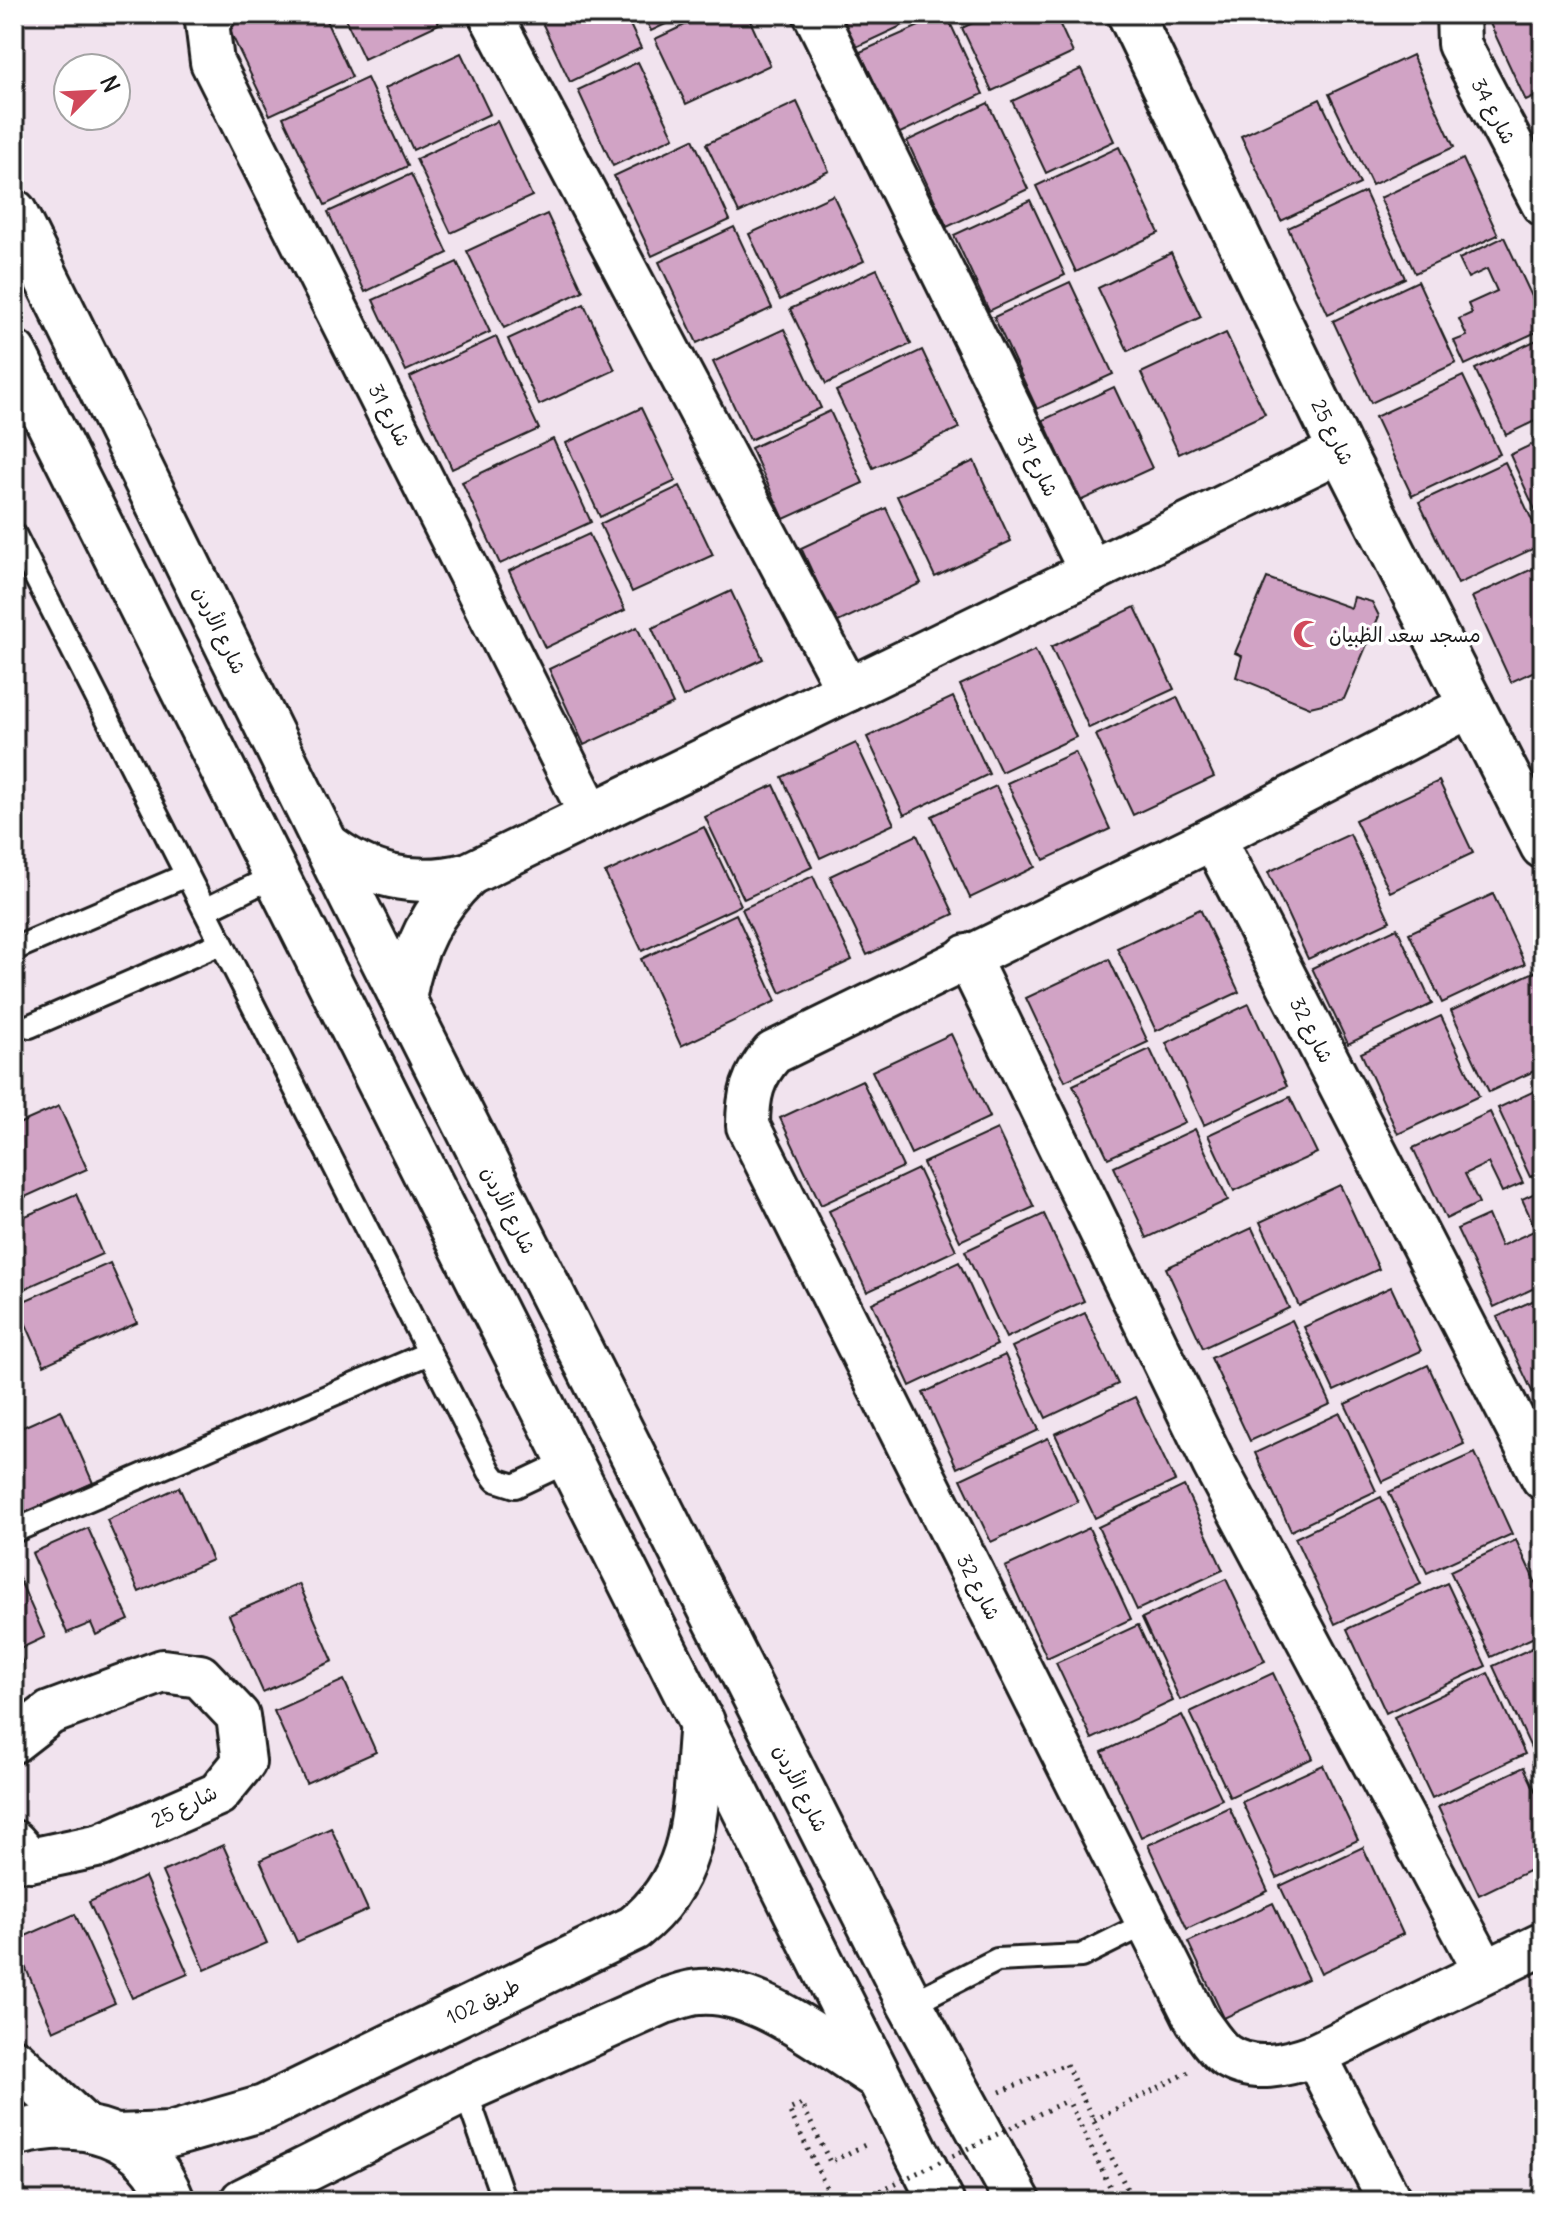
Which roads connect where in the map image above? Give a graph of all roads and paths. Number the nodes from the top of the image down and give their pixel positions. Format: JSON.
{"nodes":[{"id":1,"x":214,"y":14,"type":"edge"},
{"id":2,"x":490,"y":14,"type":"edge"},
{"id":3,"x":815,"y":14,"type":"edge"},
{"id":4,"x":1130,"y":14,"type":"edge"},
{"id":5,"x":1458,"y":14,"type":"edge"},
{"id":6,"x":1543,"y":204,"type":"edge"},
{"id":7,"x":14,"y":212,"type":"edge"},
{"id":8,"x":14,"y":353,"type":"edge"},
{"id":9,"x":1341,"y":450,"type":"junction"},
{"id":10,"x":14,"y":534,"type":"edge"},
{"id":11,"x":1091,"y":572,"type":"junction"},
{"id":12,"x":848,"y":690,"type":"junction"},
{"id":13,"x":1472,"y":705,"type":"junction"},
{"id":14,"x":591,"y":815,"type":"junction"},
{"id":15,"x":1213,"y":838,"type":"junction"},
{"id":16,"x":324,"y":842,"type":"junction"},
{"id":17,"x":1543,"y":846,"type":"edge"},
{"id":18,"x":469,"y":874,"type":"junction"},
{"id":19,"x":187,"y":875,"type":"junction"},
{"id":20,"x":274,"y":876,"type":"junction"},
{"id":21,"x":205,"y":910,"type":"junction"},
{"id":22,"x":221,"y":943,"type":"junction"},
{"id":23,"x":14,"y":949,"type":"edge"},
{"id":24,"x":967,"y":956,"type":"junction"},
{"id":25,"x":404,"y":1000,"type":"junction"},
{"id":26,"x":30,"y":1026,"type":"dead end"},
{"id":27,"x":429,"y":1353,"type":"junction"},
{"id":28,"x":570,"y":1460,"type":"junction"},
{"id":29,"x":1543,"y":1478,"type":"edge"},
{"id":30,"x":14,"y":1531,"type":"edge"},
{"id":31,"x":702,"y":1722,"type":"junction"},
{"id":32,"x":14,"y":1741,"type":"edge"},
{"id":33,"x":14,"y":1842,"type":"edge"},
{"id":34,"x":1147,"y":1923,"type":"junction"},
{"id":35,"x":1543,"y":1944,"type":"edge"},
{"id":36,"x":1485,"y":1971,"type":"junction"},
{"id":37,"x":910,"y":2004,"type":"junction"},
{"id":38,"x":1224,"y":2055,"type":"junction"},
{"id":39,"x":1315,"y":2055,"type":"junction"},
{"id":40,"x":14,"y":2061,"type":"edge"},
{"id":41,"x":876,"y":2076,"type":"junction"},
{"id":42,"x":465,"y":2090,"type":"junction"},
{"id":43,"x":964,"y":2107,"type":"junction"},
{"id":44,"x":1094,"y":2120,"type":"junction"},
{"id":45,"x":100,"y":2132,"type":"junction"},
{"id":46,"x":14,"y":2134,"type":"edge"},
{"id":47,"x":830,"y":2162,"type":"dead end"},
{"id":48,"x":172,"y":2201,"type":"edge"},
{"id":49,"x":243,"y":2201,"type":"edge"},
{"id":50,"x":504,"y":2201,"type":"edge"},
{"id":51,"x":833,"y":2201,"type":"edge"},
{"id":52,"x":859,"y":2201,"type":"edge"},
{"id":53,"x":941,"y":2201,"type":"edge"},
{"id":54,"x":1018,"y":2201,"type":"edge"},
{"id":55,"x":1390,"y":2201,"type":"edge"}],
"edges":[{"from":1,"to":14,"type":"street","name":"شارع 31"},
{"from":2,"to":12,"type":"street"},
{"from":3,"to":11,"type":"street","name":"شارع 31"},
{"from":4,"to":9,"type":"main road","name":"شارع 25"},
{"from":5,"to":6,"type":"street","name":"شارع 34"},
{"from":7,"to":16,"type":"main road","name":"شارع الأردن"},
{"from":8,"to":20,"type":"main road"},
{"from":9,"to":11,"type":"street"},
{"from":9,"to":13,"type":"main road","name":"شارع 25"},
{"from":10,"to":19,"type":"lane"},
{"from":11,"to":12,"type":"street"},
{"from":12,"to":14,"type":"street"},
{"from":13,"to":15,"type":"street","name":"شارع 32"},
{"from":13,"to":17,"type":"main road","name":"شارع 25"},
{"from":14,"to":18,"type":"street"},
{"from":15,"to":24,"type":"street","name":"شارع 32"},
{"from":15,"to":29,"type":"street","name":"شارع 32"},
{"from":16,"to":18,"type":"street"},
{"from":16,"to":25,"type":"main road","name":"شارع الأردن"},
{"from":18,"to":25,"type":"street"},
{"from":19,"to":21,"type":"lane"},
{"from":19,"to":23,"type":"lane"},
{"from":20,"to":21,"type":"lane"},
{"from":20,"to":28,"type":"main road"},
{"from":21,"to":22,"type":"lane"},
{"from":22,"to":26,"type":"lane"},
{"from":22,"to":27,"type":"lane"},
{"from":24,"to":34,"type":"street","name":"شارع 32"},
{"from":24,"to":36,"type":"street"},
{"from":25,"to":37,"type":"main road","name":"شارع الأردن"},
{"from":27,"to":28,"type":"lane"},
{"from":27,"to":30,"type":"lane"},
{"from":28,"to":31,"type":"main road"},
{"from":31,"to":41,"type":"main road"},
{"from":31,"to":45,"type":"main road","name":"طريق 102"},
{"from":32,"to":33,"type":"street","name":"شارع 25"},
{"from":34,"to":37,"type":"lane"},
{"from":34,"to":38,"type":"street","name":"شارع 32"},
{"from":35,"to":36,"type":"street"},
{"from":36,"to":39,"type":"street"},
{"from":37,"to":43,"type":"main road","name":"شارع الأردن"},
{"from":38,"to":39,"type":"street"},
{"from":38,"to":44,"type":"path"},
{"from":39,"to":55,"type":"street"},
{"from":40,"to":45,"type":"main road"},
{"from":41,"to":42,"type":"main road"},
{"from":41,"to":53,"type":"main road"},
{"from":42,"to":49,"type":"main road"},
{"from":42,"to":50,"type":"lane"},
{"from":43,"to":44,"type":"path"},
{"from":43,"to":54,"type":"main road","name":"شارع الأردن"},
{"from":44,"to":52,"type":"path","bridge":true},
{"from":45,"to":46,"type":"main road","name":"طريق 102"},
{"from":45,"to":48,"type":"main road"},
{"from":47,"to":51,"type":"path"}]}
